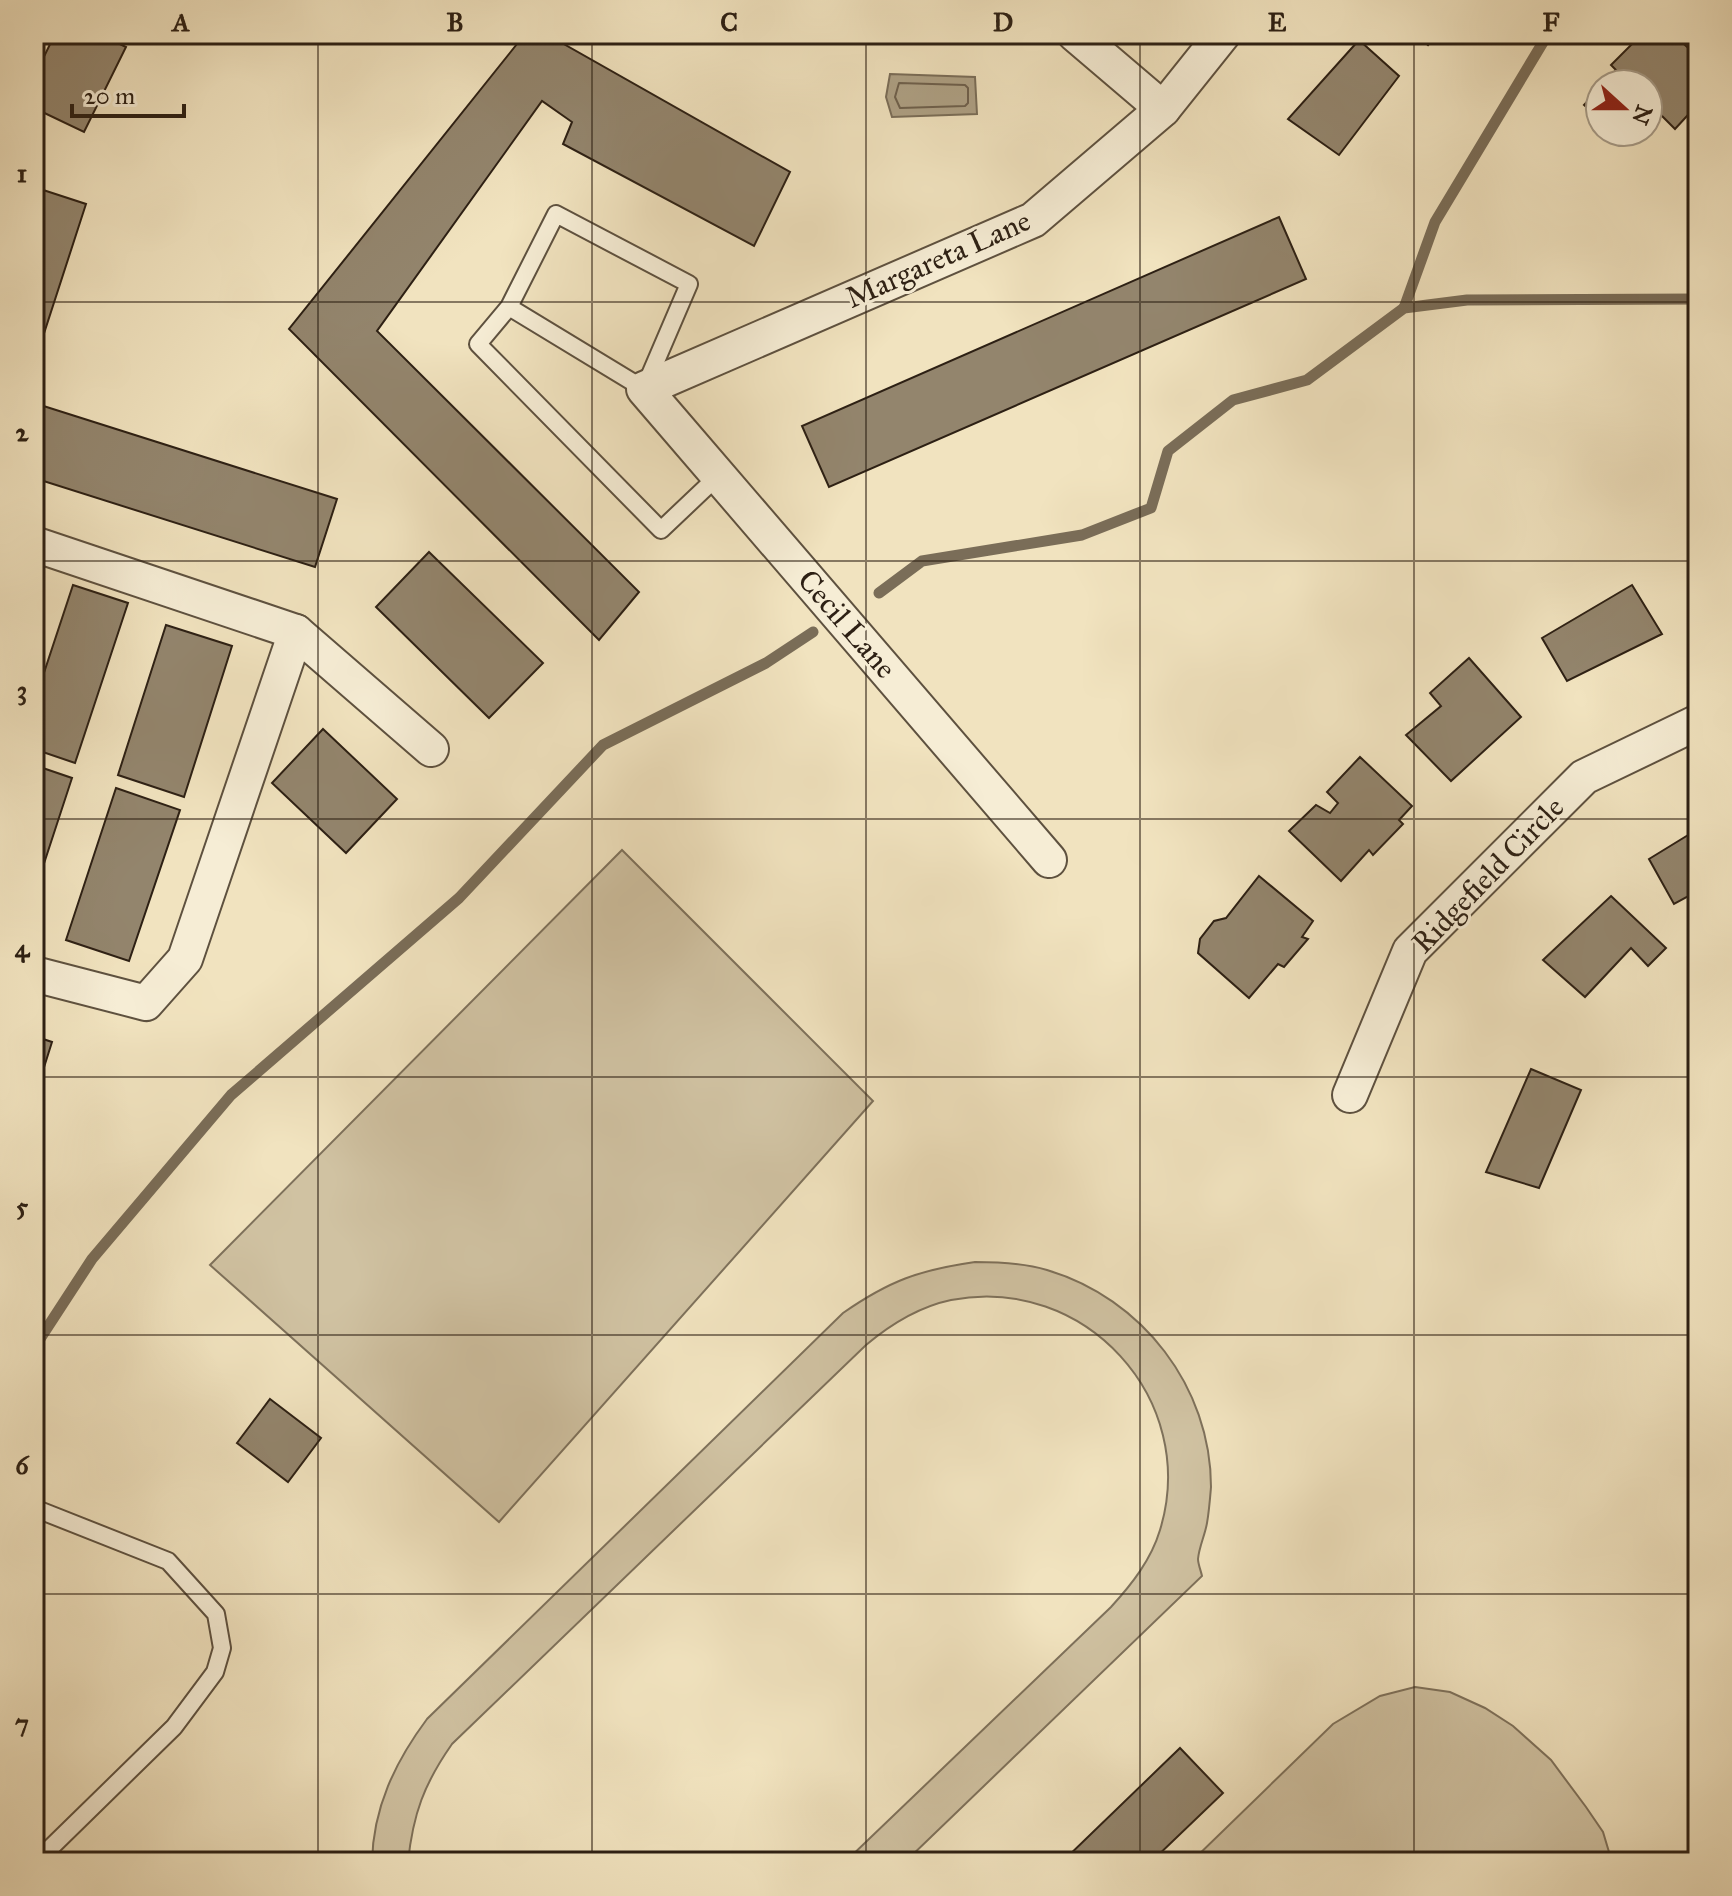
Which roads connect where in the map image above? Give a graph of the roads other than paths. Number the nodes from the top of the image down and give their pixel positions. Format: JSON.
{"nodes":[{"id":1,"x":1075,"y":34,"type":"edge"},
{"id":2,"x":1223,"y":34,"type":"edge"},
{"id":3,"x":1163,"y":109,"type":"junction"},
{"id":4,"x":509,"y":307,"type":"junction"},
{"id":5,"x":644,"y":389,"type":"junction"},
{"id":6,"x":719,"y":475,"type":"junction"},
{"id":7,"x":34,"y":544,"type":"edge"},
{"id":8,"x":296,"y":632,"type":"junction"},
{"id":9,"x":1698,"y":722,"type":"edge"},
{"id":10,"x":431,"y":749,"type":"dead end"},
{"id":11,"x":1049,"y":860,"type":"dead end"},
{"id":12,"x":34,"y":974,"type":"edge"},
{"id":13,"x":1350,"y":1095,"type":"dead end"},
{"id":14,"x":34,"y":1508,"type":"edge"},
{"id":15,"x":36,"y":1862,"type":"edge"}],
"edges":[{"from":1,"to":3,"type":"street"},
{"from":2,"to":3,"type":"street","name":"Margareta Lane"},
{"from":3,"to":5,"type":"street","name":"Margareta Lane"},
{"from":4,"to":5,"type":"lane"},
{"from":4,"to":5,"type":"lane"},
{"from":4,"to":6,"type":"lane"},
{"from":5,"to":6,"type":"street","name":"Cecil Lane"},
{"from":6,"to":11,"type":"street","name":"Cecil Lane"},
{"from":7,"to":8,"type":"street"},
{"from":8,"to":10,"type":"street"},
{"from":8,"to":12,"type":"street"},
{"from":9,"to":13,"type":"street","name":"Ridgefield Circle"},
{"from":14,"to":15,"type":"lane"}]}
